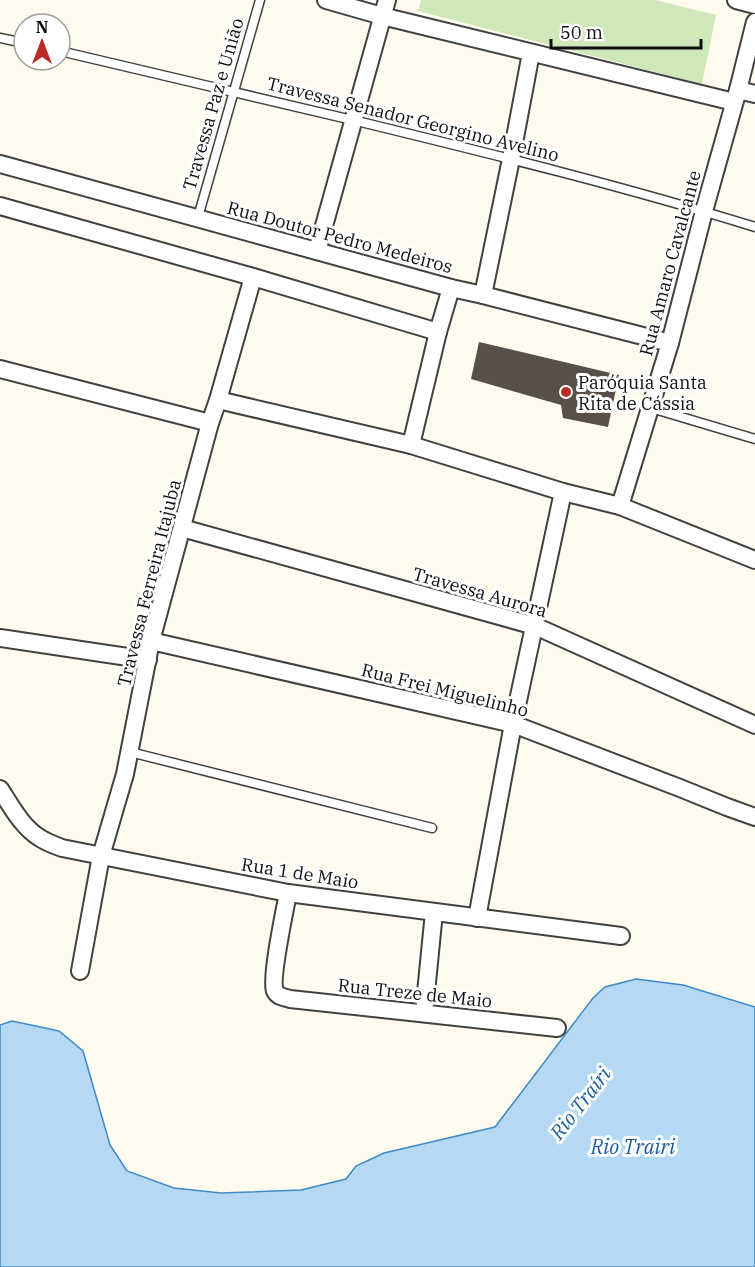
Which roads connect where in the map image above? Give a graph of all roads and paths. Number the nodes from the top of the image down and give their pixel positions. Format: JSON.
{"nodes":[{"id":1,"x":260,"y":0,"type":"edge"},
{"id":2,"x":326,"y":0,"type":"edge"},
{"id":3,"x":387,"y":0,"type":"edge"},
{"id":4,"x":736,"y":0,"type":"edge"},
{"id":5,"x":755,"y":5,"type":"edge"},
{"id":6,"x":382,"y":16,"type":"junction"},
{"id":7,"x":755,"y":21,"type":"edge"},
{"id":8,"x":531,"y":53,"type":"junction"},
{"id":9,"x":72,"y":54,"type":"edge"},
{"id":10,"x":750,"y":64,"type":"edge"},
{"id":11,"x":234,"y":91,"type":"junction"},
{"id":12,"x":755,"y":94,"type":"edge"},
{"id":13,"x":736,"y":96,"type":"junction"},
{"id":14,"x":353,"y":121,"type":"junction"},
{"id":15,"x":511,"y":159,"type":"junction"},
{"id":16,"x":0,"y":164,"type":"edge"},
{"id":17,"x":0,"y":206,"type":"edge"},
{"id":18,"x":704,"y":211,"type":"junction"},
{"id":19,"x":198,"y":218,"type":"junction"},
{"id":20,"x":755,"y":227,"type":"edge"},
{"id":21,"x":317,"y":251,"type":"junction"},
{"id":22,"x":253,"y":277,"type":"junction"},
{"id":23,"x":451,"y":288,"type":"junction"},
{"id":24,"x":483,"y":295,"type":"junction"},
{"id":25,"x":438,"y":332,"type":"junction"},
{"id":26,"x":670,"y":343,"type":"junction"},
{"id":27,"x":0,"y":369,"type":"edge"},
{"id":28,"x":218,"y":400,"type":"junction"},
{"id":29,"x":651,"y":408,"type":"junction"},
{"id":30,"x":210,"y":423,"type":"junction"},
{"id":31,"x":755,"y":439,"type":"edge"},
{"id":32,"x":411,"y":445,"type":"junction"},
{"id":33,"x":563,"y":492,"type":"junction"},
{"id":34,"x":620,"y":506,"type":"junction"},
{"id":35,"x":182,"y":528,"type":"junction"},
{"id":36,"x":755,"y":560,"type":"edge"},
{"id":37,"x":535,"y":626,"type":"junction"},
{"id":38,"x":0,"y":638,"type":"edge"},
{"id":39,"x":151,"y":641,"type":"junction"},
{"id":40,"x":148,"y":660,"type":"junction"},
{"id":41,"x":513,"y":724,"type":"junction"},
{"id":42,"x":755,"y":725,"type":"edge"},
{"id":43,"x":130,"y":752,"type":"junction"},
{"id":44,"x":0,"y":789,"type":"edge"},
{"id":45,"x":755,"y":817,"type":"edge"},
{"id":46,"x":432,"y":828,"type":"dead end"},
{"id":47,"x":101,"y":856,"type":"junction"},
{"id":48,"x":288,"y":893,"type":"junction"},
{"id":49,"x":434,"y":912,"type":"junction"},
{"id":50,"x":477,"y":918,"type":"junction"},
{"id":51,"x":621,"y":936,"type":"dead end"},
{"id":52,"x":80,"y":971,"type":"dead end"},
{"id":53,"x":424,"y":1013,"type":"junction"},
{"id":54,"x":557,"y":1028,"type":"dead end"}],
"edges":[{"from":1,"to":11,"type":"lane","name":"Travessa Paz e União"},
{"from":2,"to":6,"type":"street"},
{"from":3,"to":6,"type":"street"},
{"from":4,"to":5,"type":"street"},
{"from":6,"to":8,"type":"street"},
{"from":6,"to":14,"type":"street"},
{"from":7,"to":10,"type":"street","name":"Rua Amaro Cavalcante"},
{"from":8,"to":13,"type":"street"},
{"from":8,"to":15,"type":"street"},
{"from":9,"to":11,"type":"lane","name":"Travessa Senador Georgino Avelino"},
{"from":10,"to":13,"type":"street","name":"Rua Amaro Cavalcante"},
{"from":11,"to":14,"type":"lane","name":"Travessa Senador Georgino Avelino"},
{"from":11,"to":19,"type":"lane","name":"Travessa Paz e União"},
{"from":12,"to":13,"type":"street"},
{"from":13,"to":18,"type":"street","name":"Rua Amaro Cavalcante"},
{"from":14,"to":15,"type":"lane","name":"Travessa Senador Georgino Avelino"},
{"from":14,"to":21,"type":"street"},
{"from":15,"to":18,"type":"lane","name":"Travessa Senador Georgino Avelino"},
{"from":15,"to":24,"type":"street"},
{"from":16,"to":19,"type":"street","name":"Rua Doutor Pedro Medeiros"},
{"from":17,"to":22,"type":"street"},
{"from":18,"to":20,"type":"lane","name":"Travessa Senador Georgino Avelino"},
{"from":18,"to":26,"type":"street","name":"Rua Amaro Cavalcante"},
{"from":19,"to":21,"type":"street","name":"Rua Doutor Pedro Medeiros"},
{"from":21,"to":23,"type":"street","name":"Rua Doutor Pedro Medeiros"},
{"from":22,"to":25,"type":"street"},
{"from":22,"to":28,"type":"street","name":"Travessa Ferreira Itajuba"},
{"from":23,"to":24,"type":"street","name":"Rua Doutor Pedro Medeiros"},
{"from":23,"to":25,"type":"street"},
{"from":24,"to":26,"type":"street","name":"Rua Doutor Pedro Medeiros"},
{"from":25,"to":32,"type":"street"},
{"from":26,"to":29,"type":"street","name":"Rua Amaro Cavalcante"},
{"from":27,"to":30,"type":"street"},
{"from":28,"to":30,"type":"street","name":"Travessa Ferreira Itajuba"},
{"from":28,"to":32,"type":"street"},
{"from":29,"to":31,"type":"lane"},
{"from":29,"to":34,"type":"street","name":"Rua Amaro Cavalcante"},
{"from":30,"to":35,"type":"street","name":"Travessa Ferreira Itajuba"},
{"from":32,"to":33,"type":"street"},
{"from":33,"to":34,"type":"street"},
{"from":33,"to":37,"type":"street"},
{"from":34,"to":36,"type":"street"},
{"from":35,"to":37,"type":"street","name":"Travessa Aurora"},
{"from":35,"to":39,"type":"street","name":"Travessa Ferreira Itajuba"},
{"from":37,"to":41,"type":"street"},
{"from":37,"to":42,"type":"street","name":"Travessa Aurora"},
{"from":38,"to":40,"type":"street"},
{"from":39,"to":40,"type":"street","name":"Travessa Ferreira Itajuba"},
{"from":39,"to":41,"type":"street","name":"Rua Frei Miguelinho"},
{"from":40,"to":43,"type":"street","name":"Travessa Ferreira Itajuba"},
{"from":41,"to":45,"type":"street","name":"Rua Frei Miguelinho"},
{"from":41,"to":50,"type":"street"},
{"from":43,"to":46,"type":"lane"},
{"from":43,"to":47,"type":"street","name":"Travessa Ferreira Itajuba"},
{"from":44,"to":47,"type":"street","name":"Rua 1 de Maio"},
{"from":47,"to":48,"type":"street","name":"Rua 1 de Maio"},
{"from":47,"to":52,"type":"street","name":"Travessa Ferreira Itajuba"},
{"from":48,"to":49,"type":"street","name":"Rua 1 de Maio"},
{"from":48,"to":53,"type":"street","name":"Rua Treze de Maio"},
{"from":49,"to":50,"type":"street","name":"Rua 1 de Maio"},
{"from":49,"to":53,"type":"street"},
{"from":50,"to":51,"type":"street","name":"Rua 1 de Maio"},
{"from":53,"to":54,"type":"street","name":"Rua Treze de Maio"}]}
